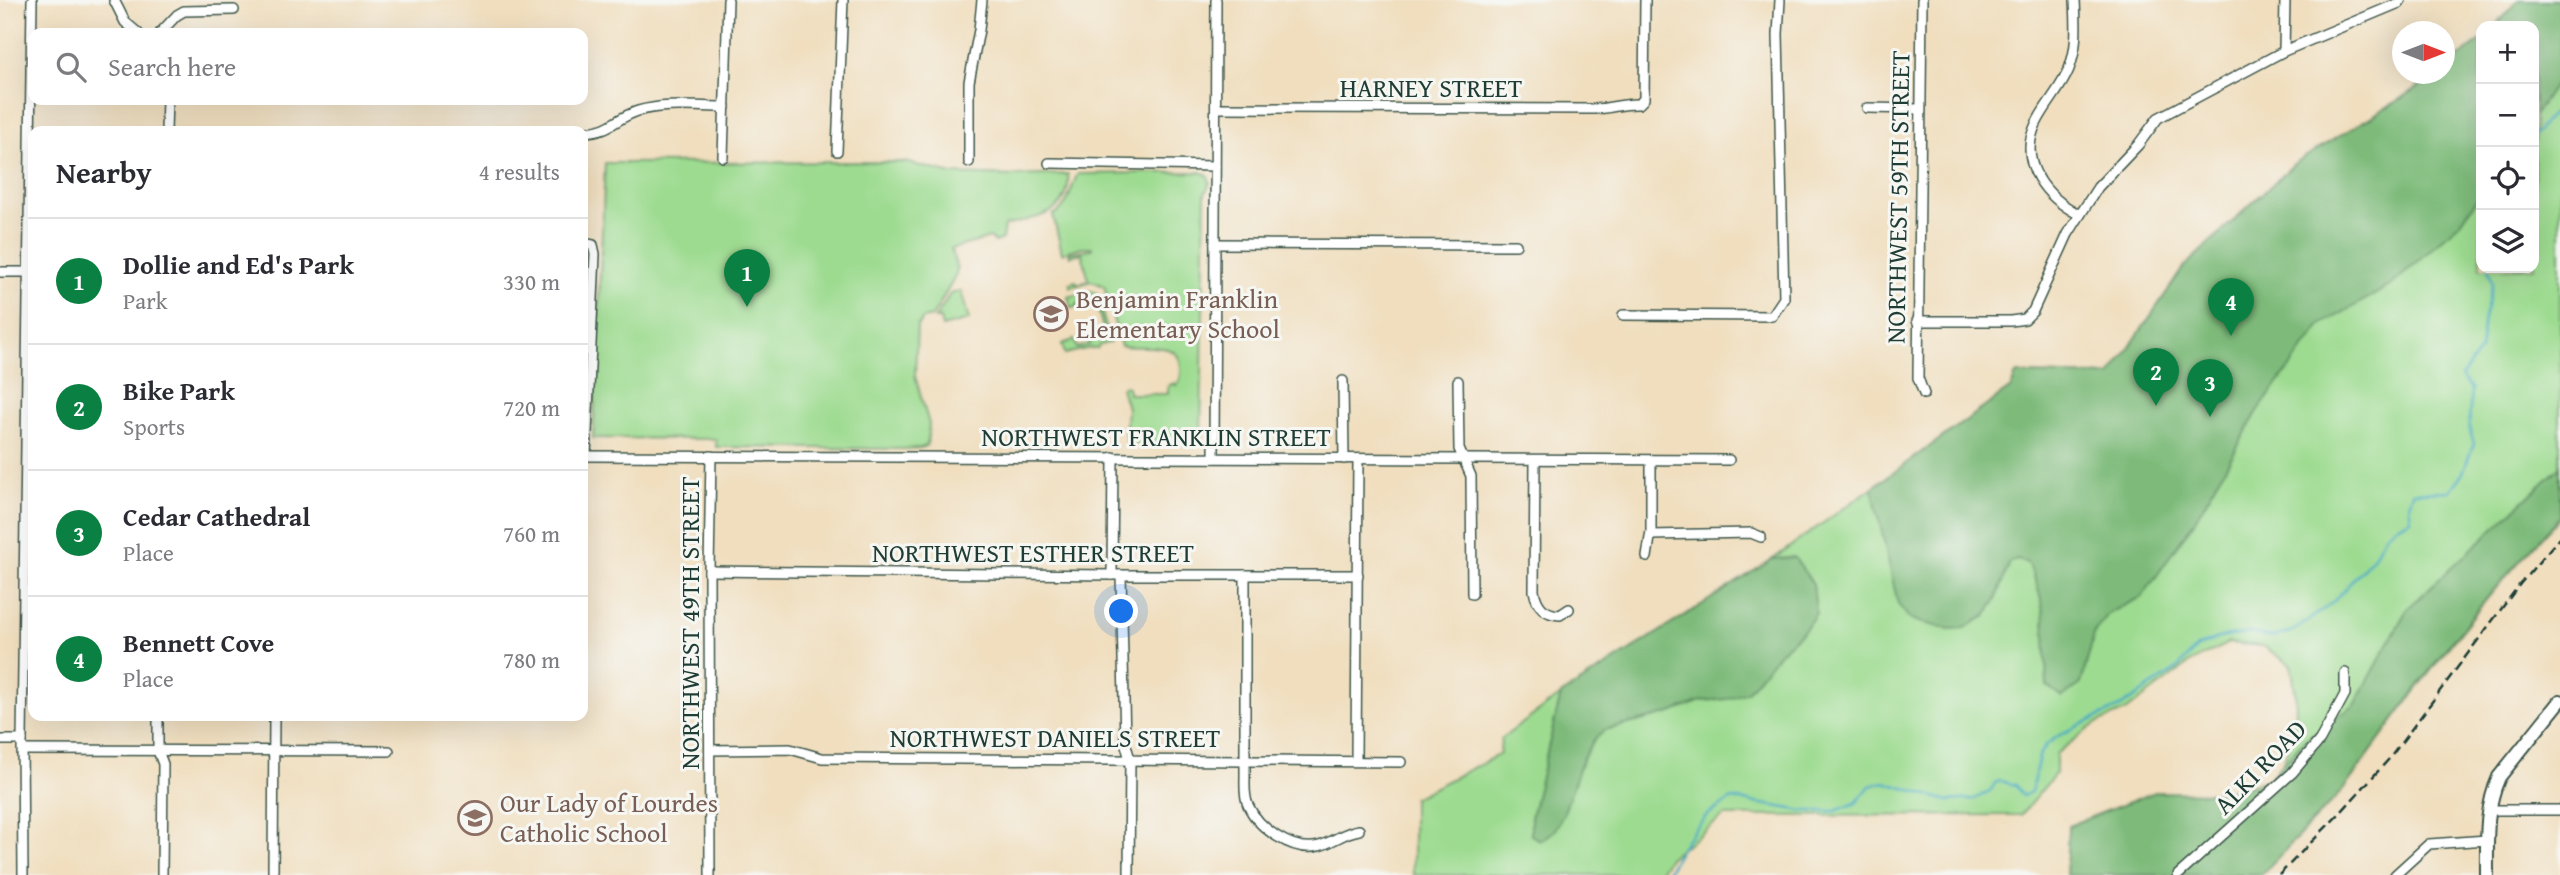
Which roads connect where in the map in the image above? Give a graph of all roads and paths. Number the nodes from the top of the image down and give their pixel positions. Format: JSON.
{"nodes":[{"id":1,"x":32,"y":0,"type":"edge"},
{"id":2,"x":114,"y":0,"type":"edge"},
{"id":3,"x":728,"y":0,"type":"edge"},
{"id":4,"x":843,"y":0,"type":"edge"},
{"id":5,"x":982,"y":0,"type":"edge"},
{"id":6,"x":1216,"y":0,"type":"edge"},
{"id":7,"x":1645,"y":0,"type":"edge"},
{"id":8,"x":1780,"y":0,"type":"edge"},
{"id":9,"x":1922,"y":0,"type":"edge"},
{"id":10,"x":2075,"y":0,"type":"edge"},
{"id":11,"x":2285,"y":0,"type":"edge"},
{"id":12,"x":2401,"y":0,"type":"edge"},
{"id":13,"x":234,"y":10,"type":"dead end"},
{"id":14,"x":32,"y":28,"type":"edge"},
{"id":15,"x":132,"y":28,"type":"edge"},
{"id":16,"x":165,"y":28,"type":"edge"},
{"id":17,"x":2284,"y":51,"type":"junction"},
{"id":18,"x":31,"y":105,"type":"edge"},
{"id":19,"x":167,"y":105,"type":"edge"},
{"id":20,"x":725,"y":107,"type":"junction"},
{"id":21,"x":1216,"y":108,"type":"junction"},
{"id":22,"x":1867,"y":108,"type":"dead end"},
{"id":23,"x":1920,"y":109,"type":"junction"},
{"id":24,"x":31,"y":126,"type":"edge"},
{"id":25,"x":166,"y":126,"type":"edge"},
{"id":26,"x":588,"y":131,"type":"edge"},
{"id":27,"x":836,"y":151,"type":"dead end"},
{"id":28,"x":723,"y":157,"type":"dead end"},
{"id":29,"x":969,"y":162,"type":"dead end"},
{"id":30,"x":1049,"y":163,"type":"dead end"},
{"id":31,"x":1215,"y":166,"type":"junction"},
{"id":32,"x":2080,"y":215,"type":"junction"},
{"id":33,"x":588,"y":244,"type":"edge"},
{"id":34,"x":1215,"y":244,"type":"junction"},
{"id":35,"x":1516,"y":245,"type":"dead end"},
{"id":36,"x":0,"y":272,"type":"edge"},
{"id":37,"x":28,"y":272,"type":"edge"},
{"id":38,"x":1623,"y":315,"type":"dead end"},
{"id":39,"x":1917,"y":321,"type":"junction"},
{"id":40,"x":1458,"y":380,"type":"dead end"},
{"id":41,"x":1343,"y":382,"type":"dead end"},
{"id":42,"x":588,"y":385,"type":"edge"},
{"id":43,"x":1924,"y":394,"type":"dead end"},
{"id":44,"x":588,"y":456,"type":"edge"},
{"id":45,"x":711,"y":456,"type":"junction"},
{"id":46,"x":1113,"y":457,"type":"junction"},
{"id":47,"x":1214,"y":458,"type":"junction"},
{"id":48,"x":1343,"y":459,"type":"junction"},
{"id":49,"x":1358,"y":459,"type":"junction"},
{"id":50,"x":1462,"y":460,"type":"junction"},
{"id":51,"x":1535,"y":460,"type":"junction"},
{"id":52,"x":1651,"y":460,"type":"junction"},
{"id":53,"x":1729,"y":460,"type":"dead end"},
{"id":54,"x":1651,"y":535,"type":"junction"},
{"id":55,"x":1761,"y":537,"type":"dead end"},
{"id":56,"x":1647,"y":557,"type":"dead end"},
{"id":57,"x":28,"y":566,"type":"edge"},
{"id":58,"x":709,"y":571,"type":"junction"},
{"id":59,"x":1116,"y":575,"type":"junction"},
{"id":60,"x":1245,"y":575,"type":"junction"},
{"id":61,"x":1358,"y":575,"type":"junction"},
{"id":62,"x":1472,"y":594,"type":"dead end"},
{"id":63,"x":1569,"y":609,"type":"dead end"},
{"id":64,"x":2345,"y":673,"type":"dead end"},
{"id":65,"x":2560,"y":701,"type":"edge"},
{"id":66,"x":158,"y":721,"type":"edge"},
{"id":67,"x":274,"y":721,"type":"edge"},
{"id":68,"x":0,"y":740,"type":"edge"},
{"id":69,"x":23,"y":745,"type":"junction"},
{"id":70,"x":710,"y":750,"type":"junction"},
{"id":71,"x":158,"y":751,"type":"junction"},
{"id":72,"x":274,"y":751,"type":"junction"},
{"id":73,"x":389,"y":751,"type":"dead end"},
{"id":74,"x":1130,"y":760,"type":"junction"},
{"id":75,"x":1245,"y":761,"type":"junction"},
{"id":76,"x":1356,"y":761,"type":"junction"},
{"id":77,"x":1401,"y":762,"type":"dead end"},
{"id":78,"x":2488,"y":810,"type":"junction"},
{"id":79,"x":2560,"y":810,"type":"edge"},
{"id":80,"x":1359,"y":830,"type":"dead end"},
{"id":81,"x":2487,"y":840,"type":"junction"},
{"id":82,"x":23,"y":875,"type":"edge"},
{"id":83,"x":162,"y":875,"type":"edge"},
{"id":84,"x":272,"y":875,"type":"edge"},
{"id":85,"x":710,"y":875,"type":"edge"},
{"id":86,"x":1129,"y":875,"type":"edge"},
{"id":87,"x":2178,"y":875,"type":"edge"},
{"id":88,"x":2395,"y":875,"type":"edge"},
{"id":89,"x":2487,"y":875,"type":"edge"}],
"edges":[{"from":1,"to":14,"type":"street"},
{"from":2,"to":15,"type":"street"},
{"from":3,"to":20,"type":"street"},
{"from":4,"to":27,"type":"street"},
{"from":5,"to":29,"type":"street"},
{"from":6,"to":21,"type":"street"},
{"from":7,"to":21,"type":"street","name":"HARNEY STREET"},
{"from":8,"to":38,"type":"street"},
{"from":9,"to":23,"type":"street","name":"NORTHWEST 59TH STREET"},
{"from":10,"to":32,"type":"street"},
{"from":11,"to":17,"type":"street"},
{"from":12,"to":17,"type":"street"},
{"from":13,"to":16,"type":"street"},
{"from":17,"to":32,"type":"street"},
{"from":18,"to":24,"type":"street"},
{"from":19,"to":25,"type":"street"},
{"from":20,"to":26,"type":"street"},
{"from":20,"to":28,"type":"street"},
{"from":21,"to":31,"type":"street"},
{"from":22,"to":23,"type":"street"},
{"from":23,"to":39,"type":"street","name":"NORTHWEST 59TH STREET"},
{"from":30,"to":31,"type":"street"},
{"from":31,"to":34,"type":"street"},
{"from":32,"to":39,"type":"street"},
{"from":33,"to":42,"type":"street"},
{"from":34,"to":35,"type":"street"},
{"from":34,"to":47,"type":"street"},
{"from":36,"to":37,"type":"street"},
{"from":39,"to":43,"type":"street","name":"NORTHWEST 59TH STREET"},
{"from":40,"to":50,"type":"street"},
{"from":41,"to":48,"type":"street"},
{"from":44,"to":45,"type":"street","name":"NORTHWEST FRANKLIN STREET"},
{"from":45,"to":46,"type":"street","name":"NORTHWEST FRANKLIN STREET"},
{"from":45,"to":58,"type":"street","name":"NORTHWEST 49TH STREET"},
{"from":46,"to":47,"type":"street","name":"NORTHWEST FRANKLIN STREET"},
{"from":46,"to":59,"type":"street"},
{"from":47,"to":48,"type":"street","name":"NORTHWEST FRANKLIN STREET"},
{"from":48,"to":49,"type":"street","name":"NORTHWEST FRANKLIN STREET"},
{"from":49,"to":50,"type":"street","name":"NORTHWEST FRANKLIN STREET"},
{"from":49,"to":61,"type":"street"},
{"from":50,"to":51,"type":"street","name":"NORTHWEST FRANKLIN STREET"},
{"from":50,"to":62,"type":"street"},
{"from":51,"to":52,"type":"street","name":"NORTHWEST FRANKLIN STREET"},
{"from":51,"to":63,"type":"street"},
{"from":52,"to":53,"type":"street","name":"NORTHWEST FRANKLIN STREET"},
{"from":52,"to":54,"type":"street"},
{"from":54,"to":55,"type":"street"},
{"from":54,"to":56,"type":"street"},
{"from":57,"to":69,"type":"street"},
{"from":58,"to":59,"type":"street","name":"NORTHWEST ESTHER STREET"},
{"from":58,"to":70,"type":"street","name":"NORTHWEST 49TH STREET"},
{"from":59,"to":60,"type":"street","name":"NORTHWEST ESTHER STREET"},
{"from":59,"to":74,"type":"street"},
{"from":60,"to":61,"type":"street","name":"NORTHWEST ESTHER STREET"},
{"from":60,"to":75,"type":"street"},
{"from":61,"to":76,"type":"street"},
{"from":64,"to":87,"type":"street","name":"ALKI ROAD"},
{"from":65,"to":78,"type":"street"},
{"from":66,"to":71,"type":"street"},
{"from":67,"to":72,"type":"street"},
{"from":68,"to":69,"type":"street"},
{"from":69,"to":71,"type":"street"},
{"from":69,"to":82,"type":"street"},
{"from":70,"to":74,"type":"street","name":"NORTHWEST DANIELS STREET"},
{"from":70,"to":85,"type":"street","name":"NORTHWEST 49TH STREET"},
{"from":71,"to":72,"type":"street"},
{"from":71,"to":83,"type":"street"},
{"from":72,"to":73,"type":"street"},
{"from":72,"to":84,"type":"street"},
{"from":74,"to":75,"type":"street","name":"NORTHWEST DANIELS STREET"},
{"from":74,"to":86,"type":"street"},
{"from":75,"to":76,"type":"street","name":"NORTHWEST DANIELS STREET"},
{"from":75,"to":80,"type":"street"},
{"from":76,"to":77,"type":"street","name":"NORTHWEST DANIELS STREET"},
{"from":78,"to":79,"type":"street"},
{"from":78,"to":81,"type":"street"},
{"from":81,"to":88,"type":"street"},
{"from":81,"to":89,"type":"street"}]}
